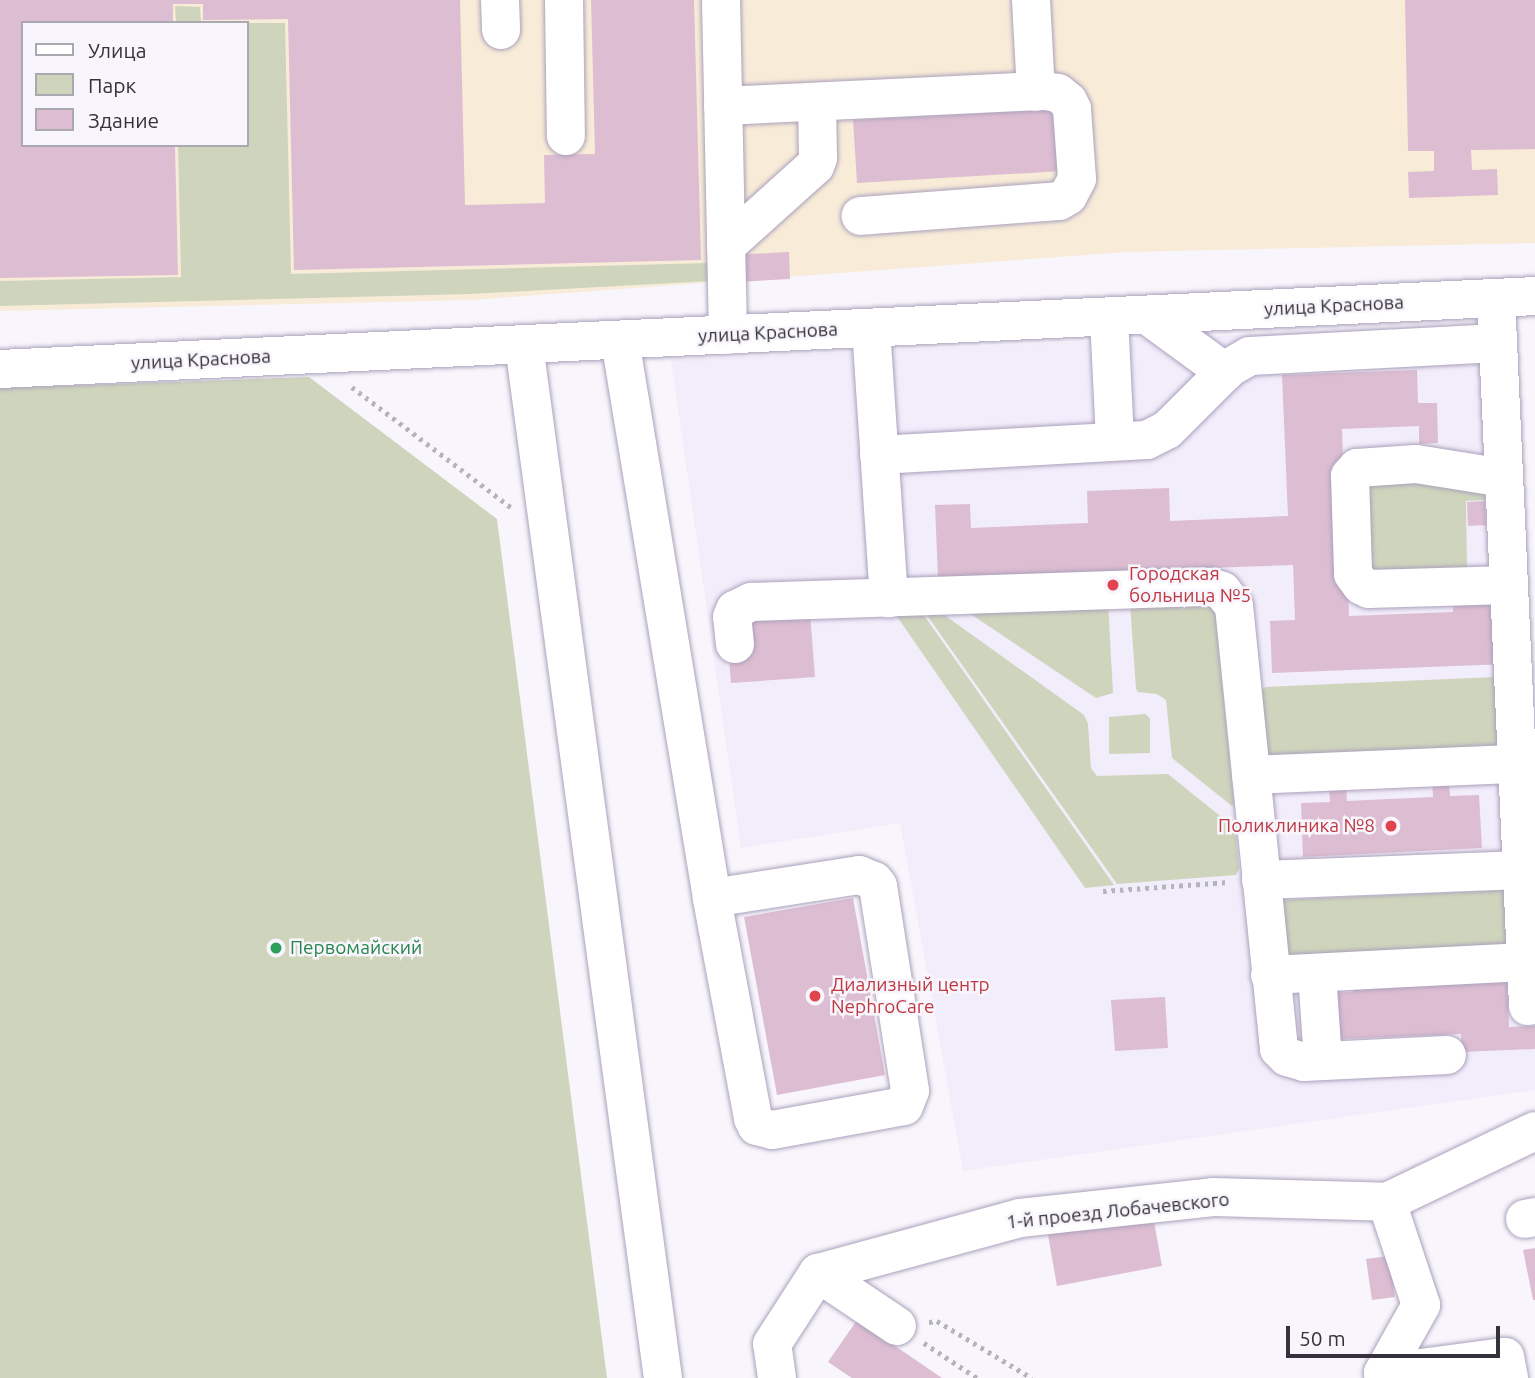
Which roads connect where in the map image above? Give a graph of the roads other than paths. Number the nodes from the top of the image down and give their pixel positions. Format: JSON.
{"nodes":[{"id":1,"x":564,"y":0,"type":"edge"},
{"id":2,"x":721,"y":0,"type":"edge"},
{"id":3,"x":1031,"y":0,"type":"edge"},
{"id":4,"x":1036,"y":92,"type":"junction"},
{"id":5,"x":817,"y":102,"type":"junction"},
{"id":6,"x":723,"y":106,"type":"junction"},
{"id":7,"x":566,"y":136,"type":"dead end"},
{"id":8,"x":861,"y":216,"type":"dead end"},
{"id":9,"x":726,"y":246,"type":"junction"},
{"id":10,"x":1535,"y":296,"type":"edge"},
{"id":11,"x":1496,"y":298,"type":"junction"},
{"id":12,"x":1147,"y":315,"type":"junction"},
{"id":13,"x":1109,"y":317,"type":"junction"},
{"id":14,"x":871,"y":328,"type":"junction"},
{"id":15,"x":727,"y":335,"type":"junction"},
{"id":16,"x":620,"y":340,"type":"junction"},
{"id":17,"x":1498,"y":343,"type":"junction"},
{"id":18,"x":524,"y":345,"type":"junction"},
{"id":19,"x":0,"y":369,"type":"edge"},
{"id":20,"x":1225,"y":372,"type":"junction"},
{"id":21,"x":1115,"y":441,"type":"junction"},
{"id":22,"x":879,"y":455,"type":"junction"},
{"id":23,"x":1504,"y":478,"type":"junction"},
{"id":24,"x":1508,"y":585,"type":"junction"},
{"id":25,"x":888,"y":598,"type":"junction"},
{"id":26,"x":735,"y":644,"type":"dead end"},
{"id":27,"x":1517,"y":764,"type":"junction"},
{"id":28,"x":1251,"y":775,"type":"junction"},
{"id":29,"x":1522,"y":870,"type":"junction"},
{"id":30,"x":1261,"y":880,"type":"junction"},
{"id":31,"x":712,"y":898,"type":"junction"},
{"id":32,"x":1525,"y":962,"type":"junction"},
{"id":33,"x":1317,"y":973,"type":"junction"},
{"id":34,"x":1270,"y":975,"type":"junction"},
{"id":35,"x":1528,"y":1006,"type":"dead end"},
{"id":36,"x":1447,"y":1055,"type":"dead end"},
{"id":37,"x":1323,"y":1061,"type":"junction"},
{"id":38,"x":1535,"y":1131,"type":"edge"},
{"id":39,"x":1387,"y":1202,"type":"junction"},
{"id":40,"x":818,"y":1273,"type":"junction"},
{"id":41,"x":897,"y":1326,"type":"road end"},
{"id":42,"x":1383,"y":1375,"type":"edge"},
{"id":43,"x":663,"y":1378,"type":"edge"},
{"id":44,"x":777,"y":1378,"type":"edge"},
{"id":45,"x":1509,"y":1378,"type":"edge"}],
"edges":[{"from":1,"to":7,"type":"street"},
{"from":2,"to":6,"type":"street"},
{"from":3,"to":4,"type":"street"},
{"from":4,"to":5,"type":"street"},
{"from":4,"to":8,"type":"street"},
{"from":5,"to":6,"type":"street"},
{"from":5,"to":9,"type":"street"},
{"from":6,"to":9,"type":"street"},
{"from":9,"to":15,"type":"street"},
{"from":10,"to":11,"type":"street","name":"улица Краснова"},
{"from":11,"to":12,"type":"street","name":"улица Краснова"},
{"from":11,"to":17,"type":"street"},
{"from":12,"to":13,"type":"street","name":"улица Краснова"},
{"from":12,"to":20,"type":"street"},
{"from":13,"to":14,"type":"street","name":"улица Краснова"},
{"from":13,"to":21,"type":"street"},
{"from":14,"to":15,"type":"street","name":"улица Краснова"},
{"from":14,"to":22,"type":"street"},
{"from":15,"to":16,"type":"street","name":"улица Краснова"},
{"from":16,"to":18,"type":"street","name":"улица Краснова"},
{"from":16,"to":31,"type":"street"},
{"from":17,"to":20,"type":"street"},
{"from":17,"to":23,"type":"street"},
{"from":18,"to":19,"type":"street","name":"улица Краснова"},
{"from":18,"to":43,"type":"street"},
{"from":20,"to":21,"type":"street"},
{"from":21,"to":22,"type":"street"},
{"from":22,"to":25,"type":"street"},
{"from":23,"to":24,"type":"street"},
{"from":23,"to":24,"type":"street"},
{"from":24,"to":27,"type":"street"},
{"from":25,"to":26,"type":"street"},
{"from":25,"to":28,"type":"street"},
{"from":27,"to":28,"type":"street"},
{"from":27,"to":29,"type":"street"},
{"from":28,"to":30,"type":"street"},
{"from":29,"to":30,"type":"street"},
{"from":29,"to":32,"type":"street"},
{"from":30,"to":34,"type":"street"},
{"from":31,"to":31,"type":"street"},
{"from":32,"to":33,"type":"street"},
{"from":32,"to":35,"type":"street"},
{"from":33,"to":34,"type":"street"},
{"from":33,"to":37,"type":"street"},
{"from":34,"to":37,"type":"street"},
{"from":36,"to":37,"type":"street"},
{"from":38,"to":39,"type":"street","name":"1-й проезд Лобачевского"},
{"from":39,"to":40,"type":"street","name":"1-й проезд Лобачевского"},
{"from":39,"to":42,"type":"street"},
{"from":40,"to":41,"type":"street"},
{"from":40,"to":44,"type":"street"},
{"from":42,"to":45,"type":"street"}]}
